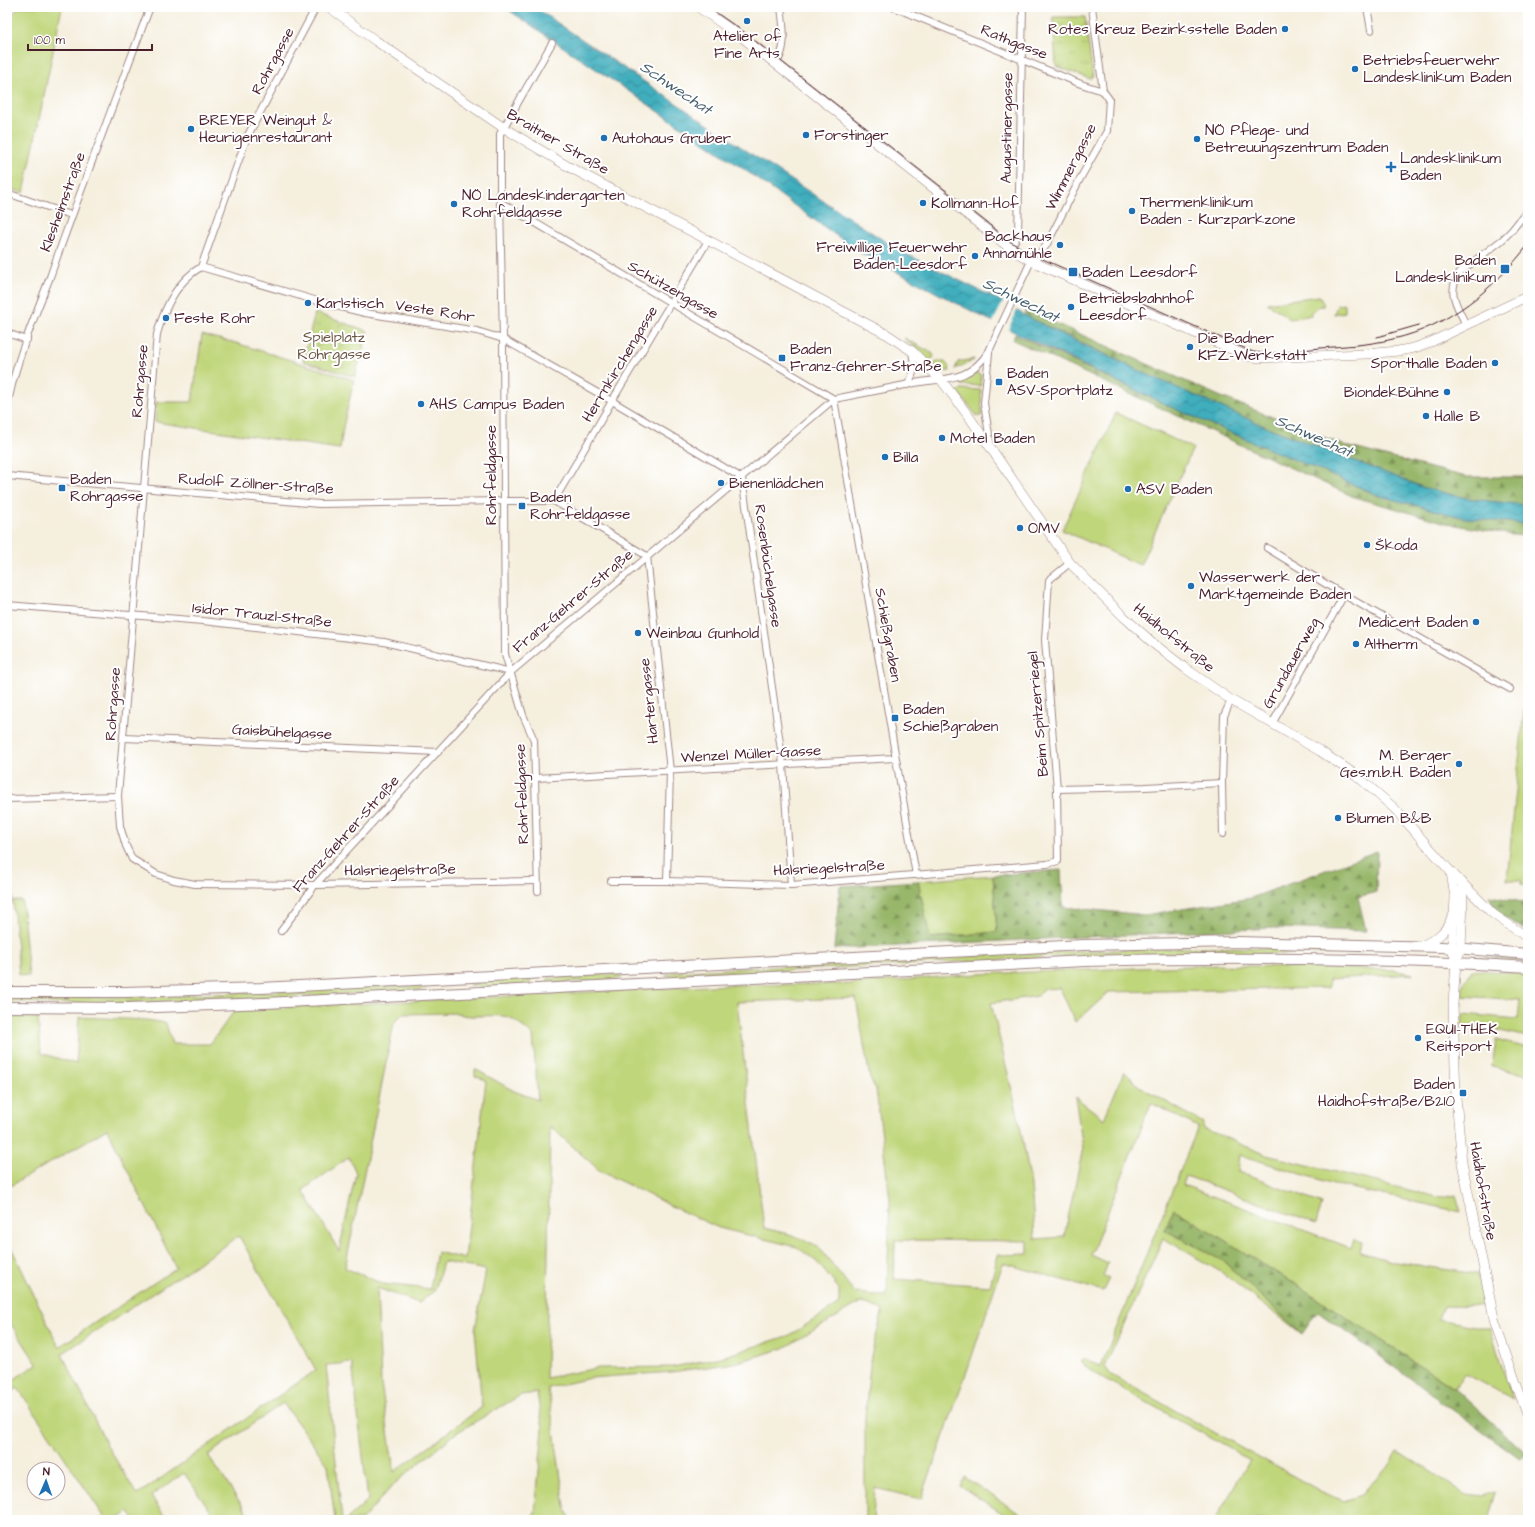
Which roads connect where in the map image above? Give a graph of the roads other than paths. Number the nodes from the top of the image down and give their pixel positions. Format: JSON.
{"nodes":[{"id":1,"x":150,"y":7,"type":"edge"},
{"id":2,"x":316,"y":7,"type":"edge"},
{"id":3,"x":329,"y":7,"type":"edge"},
{"id":4,"x":698,"y":7,"type":"edge"},
{"id":5,"x":781,"y":7,"type":"edge"},
{"id":6,"x":893,"y":7,"type":"edge"},
{"id":7,"x":1023,"y":7,"type":"edge"},
{"id":8,"x":1092,"y":7,"type":"edge"},
{"id":9,"x":1367,"y":7,"type":"edge"},
{"id":10,"x":1371,"y":30,"type":"dead end"},
{"id":11,"x":552,"y":43,"type":"dead end"},
{"id":12,"x":1022,"y":58,"type":"junction"},
{"id":13,"x":776,"y":64,"type":"junction"},
{"id":14,"x":1103,"y":91,"type":"junction"},
{"id":15,"x":504,"y":128,"type":"junction"},
{"id":16,"x":7,"y":193,"type":"edge"},
{"id":17,"x":500,"y":202,"type":"junction"},
{"id":18,"x":1528,"y":210,"type":"edge"},
{"id":19,"x":71,"y":215,"type":"junction"},
{"id":20,"x":709,"y":240,"type":"junction"},
{"id":21,"x":1011,"y":249,"type":"junction"},
{"id":22,"x":1031,"y":260,"type":"junction"},
{"id":23,"x":201,"y":267,"type":"junction"},
{"id":24,"x":1528,"y":296,"type":"edge"},
{"id":25,"x":671,"y":304,"type":"junction"},
{"id":26,"x":1466,"y":325,"type":"junction"},
{"id":27,"x":7,"y":333,"type":"edge"},
{"id":28,"x":503,"y":338,"type":"junction"},
{"id":29,"x":27,"y":340,"type":"junction"},
{"id":30,"x":912,"y":351,"type":"junction"},
{"id":31,"x":989,"y":351,"type":"junction"},
{"id":32,"x":942,"y":381,"type":"junction"},
{"id":33,"x":907,"y":385,"type":"junction"},
{"id":34,"x":834,"y":399,"type":"junction"},
{"id":35,"x":612,"y":401,"type":"junction"},
{"id":36,"x":7,"y":409,"type":"edge"},
{"id":37,"x":992,"y":451,"type":"junction"},
{"id":38,"x":7,"y":476,"type":"edge"},
{"id":39,"x":742,"y":478,"type":"junction"},
{"id":40,"x":143,"y":488,"type":"junction"},
{"id":41,"x":504,"y":501,"type":"junction"},
{"id":42,"x":554,"y":501,"type":"junction"},
{"id":43,"x":1267,"y":548,"type":"dead end"},
{"id":44,"x":647,"y":556,"type":"junction"},
{"id":45,"x":1070,"y":563,"type":"junction"},
{"id":46,"x":1344,"y":594,"type":"junction"},
{"id":47,"x":7,"y":605,"type":"edge"},
{"id":48,"x":132,"y":616,"type":"junction"},
{"id":49,"x":510,"y":672,"type":"junction"},
{"id":50,"x":1510,"y":689,"type":"dead end"},
{"id":51,"x":1231,"y":700,"type":"junction"},
{"id":52,"x":1272,"y":724,"type":"junction"},
{"id":53,"x":124,"y":738,"type":"junction"},
{"id":54,"x":438,"y":752,"type":"junction"},
{"id":55,"x":895,"y":758,"type":"junction"},
{"id":56,"x":783,"y":764,"type":"junction"},
{"id":57,"x":670,"y":772,"type":"junction"},
{"id":58,"x":536,"y":778,"type":"junction"},
{"id":59,"x":1222,"y":783,"type":"junction"},
{"id":60,"x":1057,"y":789,"type":"junction"},
{"id":61,"x":118,"y":796,"type":"junction"},
{"id":62,"x":7,"y":799,"type":"edge"},
{"id":63,"x":1223,"y":834,"type":"dead end"},
{"id":64,"x":1047,"y":864,"type":"joint"},
{"id":65,"x":1451,"y":872,"type":"junction"},
{"id":66,"x":916,"y":875,"type":"junction"},
{"id":67,"x":538,"y":881,"type":"junction"},
{"id":68,"x":611,"y":881,"type":"dead end"},
{"id":69,"x":667,"y":881,"type":"junction"},
{"id":70,"x":1462,"y":882,"type":"junction"},
{"id":71,"x":315,"y":885,"type":"junction"},
{"id":72,"x":791,"y":885,"type":"junction"},
{"id":73,"x":538,"y":891,"type":"dead end"},
{"id":74,"x":1454,"y":912,"type":"junction"},
{"id":75,"x":281,"y":930,"type":"dead end"},
{"id":76,"x":1528,"y":938,"type":"edge"},
{"id":77,"x":1421,"y":946,"type":"junction"},
{"id":78,"x":1457,"y":948,"type":"junction"},
{"id":79,"x":1528,"y":954,"type":"edge"},
{"id":80,"x":1456,"y":963,"type":"junction"},
{"id":81,"x":1528,"y":967,"type":"edge"},
{"id":82,"x":7,"y":992,"type":"edge"},
{"id":83,"x":7,"y":1007,"type":"edge"},
{"id":84,"x":1528,"y":1418,"type":"edge"}],
"edges":[{"from":1,"to":19,"type":"street","name":"Klesheimstraße"},
{"from":2,"to":23,"type":"street","name":"Rohrgasse"},
{"from":3,"to":15,"type":"main road","name":"Braitner Straße"},
{"from":4,"to":13,"type":"main road"},
{"from":5,"to":13,"type":"street"},
{"from":6,"to":12,"type":"street","name":"Rathgasse"},
{"from":7,"to":12,"type":"street","name":"Augustinergasse"},
{"from":8,"to":14,"type":"street","name":"Wimmergasse"},
{"from":9,"to":10,"type":"street"},
{"from":11,"to":15,"type":"street","name":"Rohrfeldgasse"},
{"from":12,"to":14,"type":"street","name":"Rathgasse"},
{"from":12,"to":21,"type":"street","name":"Augustinergasse"},
{"from":13,"to":21,"type":"main road"},
{"from":14,"to":22,"type":"street","name":"Wimmergasse"},
{"from":15,"to":17,"type":"street","name":"Rohrfeldgasse"},
{"from":15,"to":20,"type":"main road","name":"Braitner Straße"},
{"from":16,"to":19,"type":"street"},
{"from":17,"to":25,"type":"street","name":"Schützengasse"},
{"from":17,"to":28,"type":"street","name":"Rohrfeldgasse"},
{"from":18,"to":26,"type":"street"},
{"from":19,"to":29,"type":"street","name":"Klesheimstraße"},
{"from":20,"to":25,"type":"street","name":"Herrnkirchengasse"},
{"from":20,"to":30,"type":"main road","name":"Braitner Straße"},
{"from":21,"to":22,"type":"main road"},
{"from":22,"to":26,"type":"main road"},
{"from":22,"to":31,"type":"street"},
{"from":23,"to":28,"type":"street","name":"Veste Rohr"},
{"from":23,"to":40,"type":"street","name":"Rohrgasse"},
{"from":24,"to":26,"type":"main road"},
{"from":25,"to":34,"type":"street","name":"Schützengasse"},
{"from":25,"to":35,"type":"street","name":"Herrnkirchengasse"},
{"from":27,"to":29,"type":"street"},
{"from":28,"to":35,"type":"street"},
{"from":28,"to":41,"type":"street","name":"Rohrfeldgasse"},
{"from":29,"to":36,"type":"street","name":"Klesheimstraße"},
{"from":30,"to":32,"type":"main road","name":"Braitner Straße"},
{"from":30,"to":33,"type":"street"},
{"from":31,"to":32,"type":"street"},
{"from":31,"to":37,"type":"street","name":"Haidhofstraße"},
{"from":32,"to":33,"type":"street"},
{"from":32,"to":37,"type":"main road","name":"Braitner Straße"},
{"from":33,"to":34,"type":"street"},
{"from":34,"to":39,"type":"street","name":"Franz-Gehrer-Straße"},
{"from":34,"to":55,"type":"street","name":"Schießgraben"},
{"from":35,"to":39,"type":"street"},
{"from":35,"to":42,"type":"street","name":"Herrnkirchengasse"},
{"from":37,"to":45,"type":"main road","name":"Haidhofstraße"},
{"from":38,"to":40,"type":"street","name":"Rudolf Zöllner-Straße"},
{"from":39,"to":44,"type":"street","name":"Franz-Gehrer-Straße"},
{"from":39,"to":56,"type":"street","name":"Rosenbüchelgasse"},
{"from":40,"to":41,"type":"street","name":"Rudolf Zöllner-Straße"},
{"from":40,"to":48,"type":"street","name":"Rohrgasse"},
{"from":41,"to":42,"type":"street"},
{"from":41,"to":49,"type":"street","name":"Rohrfeldgasse"},
{"from":42,"to":44,"type":"street"},
{"from":43,"to":46,"type":"street"},
{"from":44,"to":49,"type":"street","name":"Franz-Gehrer-Straße"},
{"from":44,"to":57,"type":"street","name":"Hartergasse"},
{"from":45,"to":51,"type":"main road","name":"Haidhofstraße"},
{"from":45,"to":60,"type":"street","name":"Beim Spitzerriegel"},
{"from":46,"to":50,"type":"street"},
{"from":46,"to":52,"type":"street","name":"Grundauerweg"},
{"from":47,"to":48,"type":"street","name":"Isidor Trauzl-Straße"},
{"from":48,"to":49,"type":"street","name":"Isidor Trauzl-Straße"},
{"from":48,"to":53,"type":"street","name":"Rohrgasse"},
{"from":49,"to":54,"type":"street","name":"Franz-Gehrer-Straße"},
{"from":49,"to":58,"type":"street","name":"Rohrfeldgasse"},
{"from":51,"to":52,"type":"main road","name":"Haidhofstraße"},
{"from":51,"to":59,"type":"street"},
{"from":52,"to":65,"type":"main road","name":"Haidhofstraße"},
{"from":53,"to":54,"type":"street","name":"Gaisbühelgasse"},
{"from":53,"to":61,"type":"street","name":"Rohrgasse"},
{"from":54,"to":71,"type":"street","name":"Franz-Gehrer-Straße"},
{"from":55,"to":56,"type":"street","name":"Wenzel Müller-Gasse"},
{"from":55,"to":66,"type":"street","name":"Schießgraben"},
{"from":56,"to":57,"type":"street","name":"Wenzel Müller-Gasse"},
{"from":56,"to":72,"type":"street","name":"Rosenbüchelgasse"},
{"from":57,"to":58,"type":"street","name":"Wenzel Müller-Gasse"},
{"from":57,"to":69,"type":"street","name":"Hartergasse"},
{"from":58,"to":67,"type":"street","name":"Rohrfeldgasse"},
{"from":59,"to":60,"type":"street"},
{"from":59,"to":63,"type":"street"},
{"from":60,"to":64,"type":"street","name":"Beim Spitzerriegel"},
{"from":61,"to":62,"type":"street"},
{"from":61,"to":71,"type":"street","name":"Halsriegelstraße"},
{"from":64,"to":66,"type":"street","name":"Halsriegelstraße"},
{"from":65,"to":70,"type":"main road","name":"Haidhofstraße"},
{"from":65,"to":74,"type":"main road","name":"Haidhofstraße"},
{"from":66,"to":72,"type":"street","name":"Halsriegelstraße"},
{"from":67,"to":71,"type":"street","name":"Halsriegelstraße"},
{"from":67,"to":73,"type":"street","name":"Rohrfeldgasse"},
{"from":68,"to":69,"type":"street","name":"Halsriegelstraße"},
{"from":69,"to":72,"type":"street","name":"Halsriegelstraße"},
{"from":70,"to":76,"type":"main road","name":"Haidhofstraße"},
{"from":70,"to":78,"type":"main road","name":"Haidhofstraße"},
{"from":71,"to":75,"type":"street","name":"Franz-Gehrer-Straße"},
{"from":74,"to":77,"type":"main road","name":"Haidhofstraße"},
{"from":74,"to":78,"type":"main road","name":"Haidhofstraße"},
{"from":77,"to":78,"type":"main road"},
{"from":77,"to":82,"type":"main road"},
{"from":78,"to":79,"type":"main road"},
{"from":78,"to":80,"type":"main road","name":"Haidhofstraße"},
{"from":80,"to":81,"type":"main road"},
{"from":80,"to":83,"type":"main road"},
{"from":80,"to":84,"type":"main road","name":"Haidhofstraße"}]}
